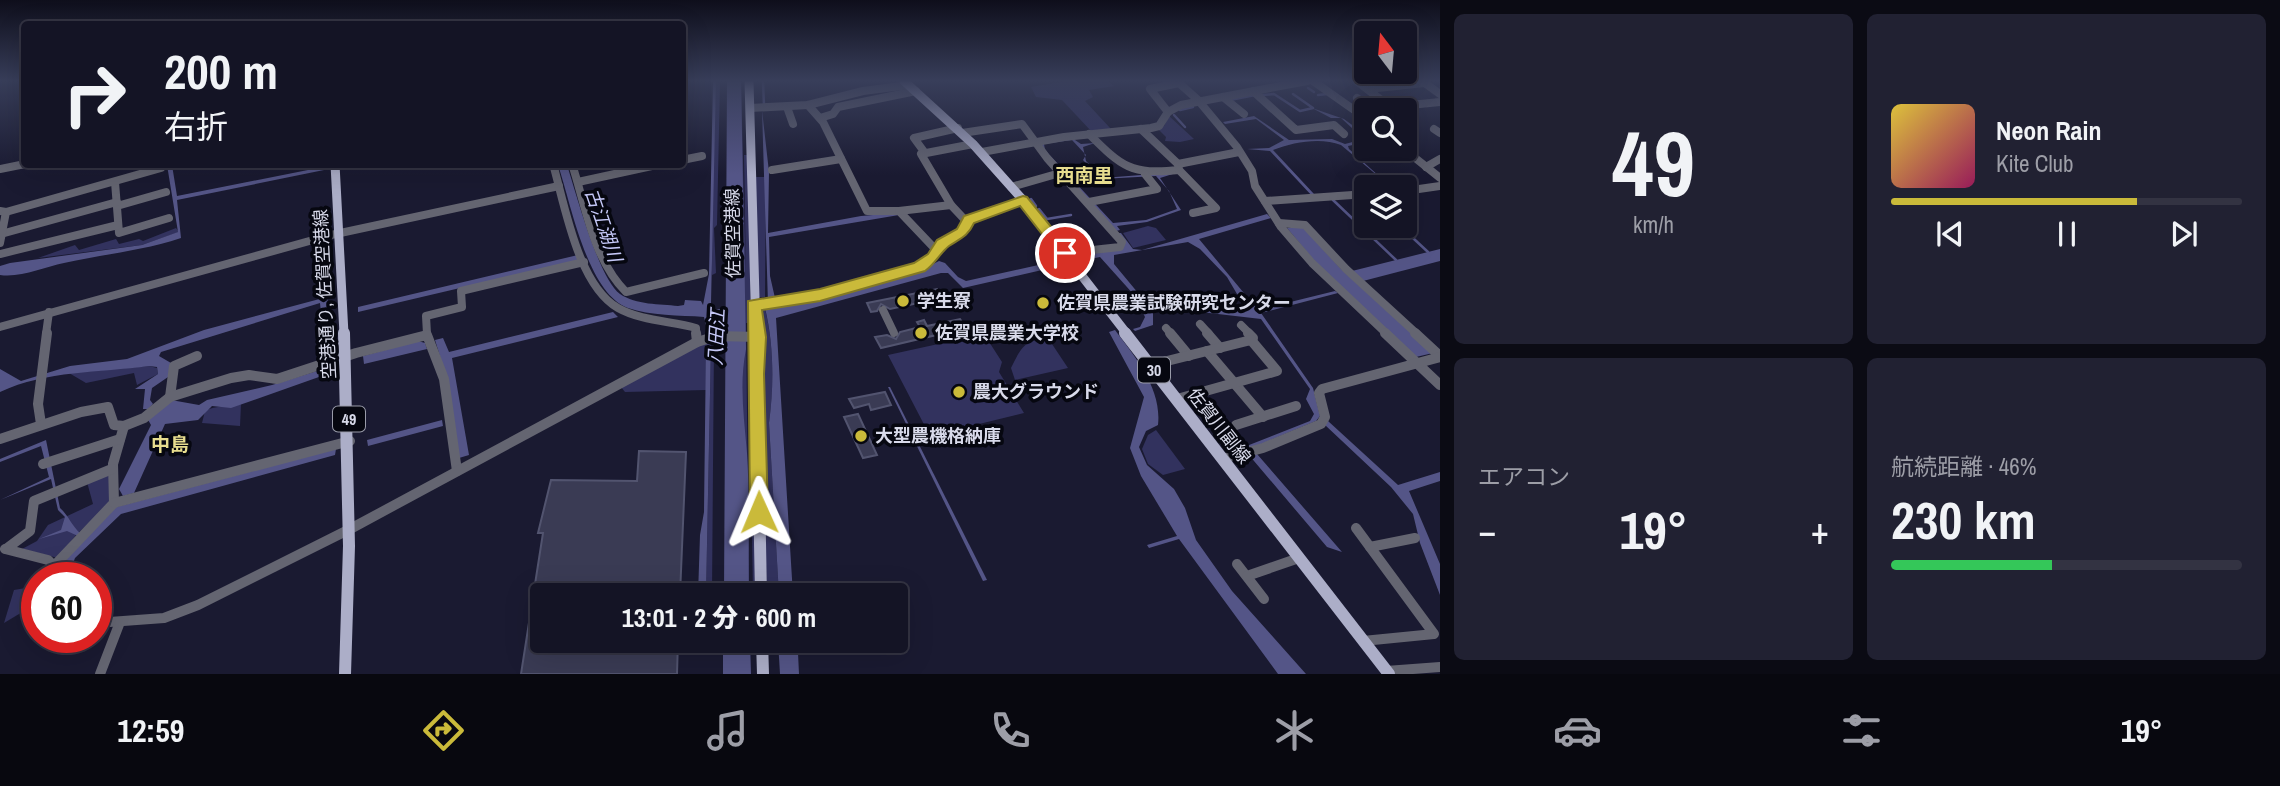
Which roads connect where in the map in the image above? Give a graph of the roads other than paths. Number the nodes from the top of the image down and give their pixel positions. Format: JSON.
{"nodes":[{"id":1,"x":750,"y":112,"type":"edge"},
{"id":2,"x":788,"y":112,"type":"edge"},
{"id":3,"x":815,"y":112,"type":"edge"},
{"id":4,"x":834,"y":112,"type":"edge"},
{"id":5,"x":941,"y":112,"type":"edge"},
{"id":6,"x":1168,"y":112,"type":"edge"},
{"id":7,"x":1207,"y":112,"type":"edge"},
{"id":8,"x":1277,"y":112,"type":"edge"},
{"id":9,"x":820,"y":118,"type":"junction"},
{"id":10,"x":793,"y":124,"type":"dead end"},
{"id":11,"x":1141,"y":129,"type":"junction"},
{"id":12,"x":960,"y":130,"type":"junction"},
{"id":13,"x":1089,"y":134,"type":"junction"},
{"id":14,"x":1344,"y":134,"type":"dead end"},
{"id":15,"x":1036,"y":142,"type":"junction"},
{"id":16,"x":977,"y":148,"type":"junction"},
{"id":17,"x":1239,"y":152,"type":"junction"},
{"id":18,"x":925,"y":153,"type":"junction"},
{"id":19,"x":702,"y":156,"type":"dead end"},
{"id":20,"x":686,"y":159,"type":"edge"},
{"id":21,"x":841,"y":159,"type":"junction"},
{"id":22,"x":1440,"y":159,"type":"edge"},
{"id":23,"x":1417,"y":160,"type":"edge"},
{"id":24,"x":21,"y":165,"type":"edge"},
{"id":25,"x":1178,"y":167,"type":"junction"},
{"id":26,"x":1426,"y":167,"type":"junction"},
{"id":27,"x":335,"y":168,"type":"edge"},
{"id":28,"x":553,"y":168,"type":"edge"},
{"id":29,"x":573,"y":168,"type":"edge"},
{"id":30,"x":644,"y":168,"type":"edge"},
{"id":31,"x":0,"y":169,"type":"edge"},
{"id":32,"x":161,"y":169,"type":"dead end"},
{"id":33,"x":772,"y":170,"type":"dead end"},
{"id":34,"x":1060,"y":173,"type":"junction"},
{"id":35,"x":1146,"y":175,"type":"junction"},
{"id":36,"x":1440,"y":178,"type":"edge"},
{"id":37,"x":115,"y":181,"type":"junction"},
{"id":38,"x":578,"y":183,"type":"junction"},
{"id":39,"x":559,"y":186,"type":"junction"},
{"id":40,"x":1440,"y":186,"type":"edge"},
{"id":41,"x":1011,"y":187,"type":"junction"},
{"id":42,"x":1417,"y":189,"type":"edge"},
{"id":43,"x":166,"y":192,"type":"dead end"},
{"id":44,"x":1354,"y":195,"type":"edge"},
{"id":45,"x":1023,"y":200,"type":"junction"},
{"id":46,"x":1092,"y":201,"type":"junction"},
{"id":47,"x":1265,"y":201,"type":"junction"},
{"id":48,"x":117,"y":204,"type":"junction"},
{"id":49,"x":954,"y":208,"type":"junction"},
{"id":50,"x":899,"y":211,"type":"junction"},
{"id":51,"x":3,"y":212,"type":"edge"},
{"id":52,"x":1193,"y":213,"type":"dead end"},
{"id":53,"x":169,"y":218,"type":"dead end"},
{"id":54,"x":967,"y":221,"type":"junction"},
{"id":55,"x":1285,"y":224,"type":"junction"},
{"id":56,"x":118,"y":225,"type":"junction"},
{"id":57,"x":339,"y":234,"type":"junction"},
{"id":58,"x":0,"y":238,"type":"edge"},
{"id":59,"x":937,"y":251,"type":"junction"},
{"id":60,"x":1065,"y":253,"type":"junction"},
{"id":61,"x":0,"y":254,"type":"edge"},
{"id":62,"x":584,"y":262,"type":"junction"},
{"id":63,"x":704,"y":273,"type":"dead end"},
{"id":64,"x":760,"y":304,"type":"junction"},
{"id":65,"x":883,"y":310,"type":"dead end"},
{"id":66,"x":49,"y":312,"type":"junction"},
{"id":67,"x":1200,"y":324,"type":"dead end"},
{"id":68,"x":1241,"y":325,"type":"dead end"},
{"id":69,"x":0,"y":327,"type":"edge"},
{"id":70,"x":1166,"y":328,"type":"dead end"},
{"id":71,"x":894,"y":333,"type":"dead end"},
{"id":72,"x":427,"y":335,"type":"junction"},
{"id":73,"x":754,"y":337,"type":"junction"},
{"id":74,"x":1251,"y":340,"type":"junction"},
{"id":75,"x":697,"y":342,"type":"junction"},
{"id":76,"x":1220,"y":348,"type":"junction"},
{"id":77,"x":1207,"y":351,"type":"junction"},
{"id":78,"x":197,"y":356,"type":"dead end"},
{"id":79,"x":346,"y":356,"type":"junction"},
{"id":80,"x":1189,"y":356,"type":"junction"},
{"id":81,"x":1431,"y":359,"type":"edge"},
{"id":82,"x":1151,"y":365,"type":"junction"},
{"id":83,"x":1234,"y":383,"type":"junction"},
{"id":84,"x":1440,"y":385,"type":"edge"},
{"id":85,"x":170,"y":397,"type":"junction"},
{"id":86,"x":1177,"y":399,"type":"junction"},
{"id":87,"x":1296,"y":406,"type":"dead end"},
{"id":88,"x":1263,"y":417,"type":"junction"},
{"id":89,"x":41,"y":424,"type":"junction"},
{"id":90,"x":1236,"y":425,"type":"dead end"},
{"id":91,"x":124,"y":426,"type":"junction"},
{"id":92,"x":0,"y":439,"type":"edge"},
{"id":93,"x":120,"y":439,"type":"junction"},
{"id":94,"x":350,"y":441,"type":"junction"},
{"id":95,"x":1222,"y":459,"type":"junction"},
{"id":96,"x":48,"y":461,"type":"dead end"},
{"id":97,"x":112,"y":469,"type":"junction"},
{"id":98,"x":457,"y":471,"type":"junction"},
{"id":99,"x":114,"y":503,"type":"junction"},
{"id":100,"x":352,"y":528,"type":"junction"},
{"id":101,"x":1356,"y":528,"type":"dead end"},
{"id":102,"x":1415,"y":538,"type":"dead end"},
{"id":103,"x":1370,"y":547,"type":"junction"},
{"id":104,"x":3,"y":549,"type":"edge"},
{"id":105,"x":1299,"y":558,"type":"junction"},
{"id":106,"x":49,"y":562,"type":"edge"},
{"id":107,"x":62,"y":562,"type":"edge"},
{"id":108,"x":1237,"y":564,"type":"dead end"},
{"id":109,"x":1247,"y":576,"type":"junction"},
{"id":110,"x":761,"y":583,"type":"edge"},
{"id":111,"x":1264,"y":599,"type":"dead end"},
{"id":112,"x":112,"y":622,"type":"edge"},
{"id":113,"x":120,"y":622,"type":"junction"},
{"id":114,"x":1363,"y":641,"type":"junction"},
{"id":115,"x":762,"y":653,"type":"edge"},
{"id":116,"x":1440,"y":667,"type":"edge"},
{"id":117,"x":1387,"y":672,"type":"edge"},
{"id":118,"x":100,"y":674,"type":"edge"},
{"id":119,"x":345,"y":674,"type":"edge"},
{"id":120,"x":763,"y":674,"type":"edge"}],
"edges":[{"from":1,"to":64,"type":"main road","name":"佐賀空港線"},
{"from":2,"to":10,"type":"street"},
{"from":3,"to":9,"type":"street"},
{"from":4,"to":9,"type":"street"},
{"from":5,"to":12,"type":"main road","name":"佐賀川副線","number":"30"},
{"from":6,"to":11,"type":"street"},
{"from":7,"to":17,"type":"street"},
{"from":8,"to":14,"type":"street"},
{"from":9,"to":21,"type":"street"},
{"from":11,"to":13,"type":"street"},
{"from":11,"to":25,"type":"street"},
{"from":12,"to":15,"type":"street"},
{"from":12,"to":16,"type":"main road","name":"佐賀川副線","number":"30"},
{"from":12,"to":18,"type":"street"},
{"from":13,"to":15,"type":"street"},
{"from":13,"to":35,"type":"street"},
{"from":15,"to":16,"type":"street"},
{"from":15,"to":34,"type":"street"},
{"from":16,"to":18,"type":"street"},
{"from":16,"to":41,"type":"main road","name":"佐賀川副線","number":"30"},
{"from":17,"to":25,"type":"street"},
{"from":17,"to":47,"type":"street"},
{"from":18,"to":49,"type":"street"},
{"from":19,"to":20,"type":"street"},
{"from":21,"to":33,"type":"street"},
{"from":21,"to":50,"type":"street"},
{"from":22,"to":26,"type":"street"},
{"from":23,"to":26,"type":"street"},
{"from":24,"to":31,"type":"street"},
{"from":25,"to":35,"type":"street"},
{"from":25,"to":52,"type":"street"},
{"from":26,"to":36,"type":"street"},
{"from":27,"to":57,"type":"main road","name":"空港通り, 佐賀空港線","number":"49"},
{"from":28,"to":39,"type":"street"},
{"from":29,"to":38,"type":"street"},
{"from":30,"to":38,"type":"street"},
{"from":32,"to":37,"type":"street"},
{"from":34,"to":41,"type":"street"},
{"from":34,"to":46,"type":"street"},
{"from":35,"to":46,"type":"street"},
{"from":37,"to":48,"type":"street"},
{"from":37,"to":51,"type":"street"},
{"from":38,"to":63,"type":"street"},
{"from":39,"to":57,"type":"street"},
{"from":39,"to":62,"type":"street"},
{"from":40,"to":42,"type":"street"},
{"from":41,"to":45,"type":"main road","name":"佐賀川副線","number":"30"},
{"from":43,"to":48,"type":"street"},
{"from":44,"to":47,"type":"street"},
{"from":45,"to":54,"type":"street"},
{"from":45,"to":60,"type":"main road","name":"佐賀川副線","number":"30"},
{"from":46,"to":60,"type":"street"},
{"from":47,"to":55,"type":"street"},
{"from":48,"to":56,"type":"street"},
{"from":48,"to":58,"type":"street"},
{"from":49,"to":50,"type":"street"},
{"from":49,"to":54,"type":"street"},
{"from":50,"to":59,"type":"street"},
{"from":51,"to":58,"type":"street"},
{"from":53,"to":56,"type":"street"},
{"from":54,"to":59,"type":"street"},
{"from":55,"to":81,"type":"street"},
{"from":55,"to":81,"type":"street"},
{"from":56,"to":61,"type":"street"},
{"from":57,"to":66,"type":"street"},
{"from":57,"to":79,"type":"main road","name":"空港通り, 佐賀空港線","number":"49"},
{"from":59,"to":64,"type":"street"},
{"from":60,"to":82,"type":"main road","name":"佐賀川副線","number":"30"},
{"from":62,"to":72,"type":"street"},
{"from":62,"to":75,"type":"street"},
{"from":64,"to":73,"type":"main road","name":"佐賀空港線"},
{"from":65,"to":71,"type":"street"},
{"from":66,"to":69,"type":"street"},
{"from":66,"to":89,"type":"street"},
{"from":67,"to":76,"type":"street"},
{"from":68,"to":74,"type":"street"},
{"from":70,"to":80,"type":"street"},
{"from":72,"to":79,"type":"street"},
{"from":72,"to":98,"type":"street"},
{"from":73,"to":75,"type":"street"},
{"from":73,"to":110,"type":"main road","name":"佐賀空港線"},
{"from":74,"to":76,"type":"street"},
{"from":74,"to":83,"type":"street"},
{"from":75,"to":98,"type":"street"},
{"from":76,"to":77,"type":"street"},
{"from":77,"to":80,"type":"street"},
{"from":77,"to":83,"type":"street"},
{"from":78,"to":85,"type":"street"},
{"from":79,"to":85,"type":"street"},
{"from":79,"to":94,"type":"main road","name":"空港通り, 佐賀空港線","number":"49"},
{"from":80,"to":82,"type":"street"},
{"from":81,"to":84,"type":"street"},
{"from":81,"to":95,"type":"street"},
{"from":82,"to":86,"type":"main road","name":"佐賀川副線","number":"30"},
{"from":83,"to":86,"type":"street"},
{"from":83,"to":88,"type":"street"},
{"from":85,"to":91,"type":"street"},
{"from":86,"to":95,"type":"main road","name":"佐賀川副線","number":"30"},
{"from":87,"to":88,"type":"street"},
{"from":88,"to":90,"type":"street"},
{"from":89,"to":91,"type":"street"},
{"from":89,"to":92,"type":"street"},
{"from":91,"to":93,"type":"street"},
{"from":93,"to":96,"type":"street"},
{"from":93,"to":97,"type":"street"},
{"from":94,"to":99,"type":"street"},
{"from":94,"to":100,"type":"main road","name":"空港通り, 佐賀空港線","number":"49"},
{"from":95,"to":105,"type":"main road","name":"佐賀川副線","number":"30"},
{"from":97,"to":99,"type":"street"},
{"from":97,"to":104,"type":"street"},
{"from":98,"to":100,"type":"street"},
{"from":99,"to":107,"type":"street"},
{"from":100,"to":113,"type":"street"},
{"from":100,"to":119,"type":"main road","name":"空港通り, 佐賀空港線","number":"49"},
{"from":101,"to":103,"type":"street"},
{"from":102,"to":103,"type":"street"},
{"from":103,"to":114,"type":"street"},
{"from":104,"to":106,"type":"street"},
{"from":105,"to":109,"type":"street"},
{"from":105,"to":114,"type":"main road","name":"佐賀川副線","number":"30"},
{"from":108,"to":109,"type":"street"},
{"from":109,"to":111,"type":"street"},
{"from":112,"to":113,"type":"street"},
{"from":113,"to":118,"type":"street"},
{"from":114,"to":117,"type":"main road","name":"佐賀川副線","number":"30"},
{"from":115,"to":120,"type":"main road"},
{"from":116,"to":117,"type":"street"}]}
